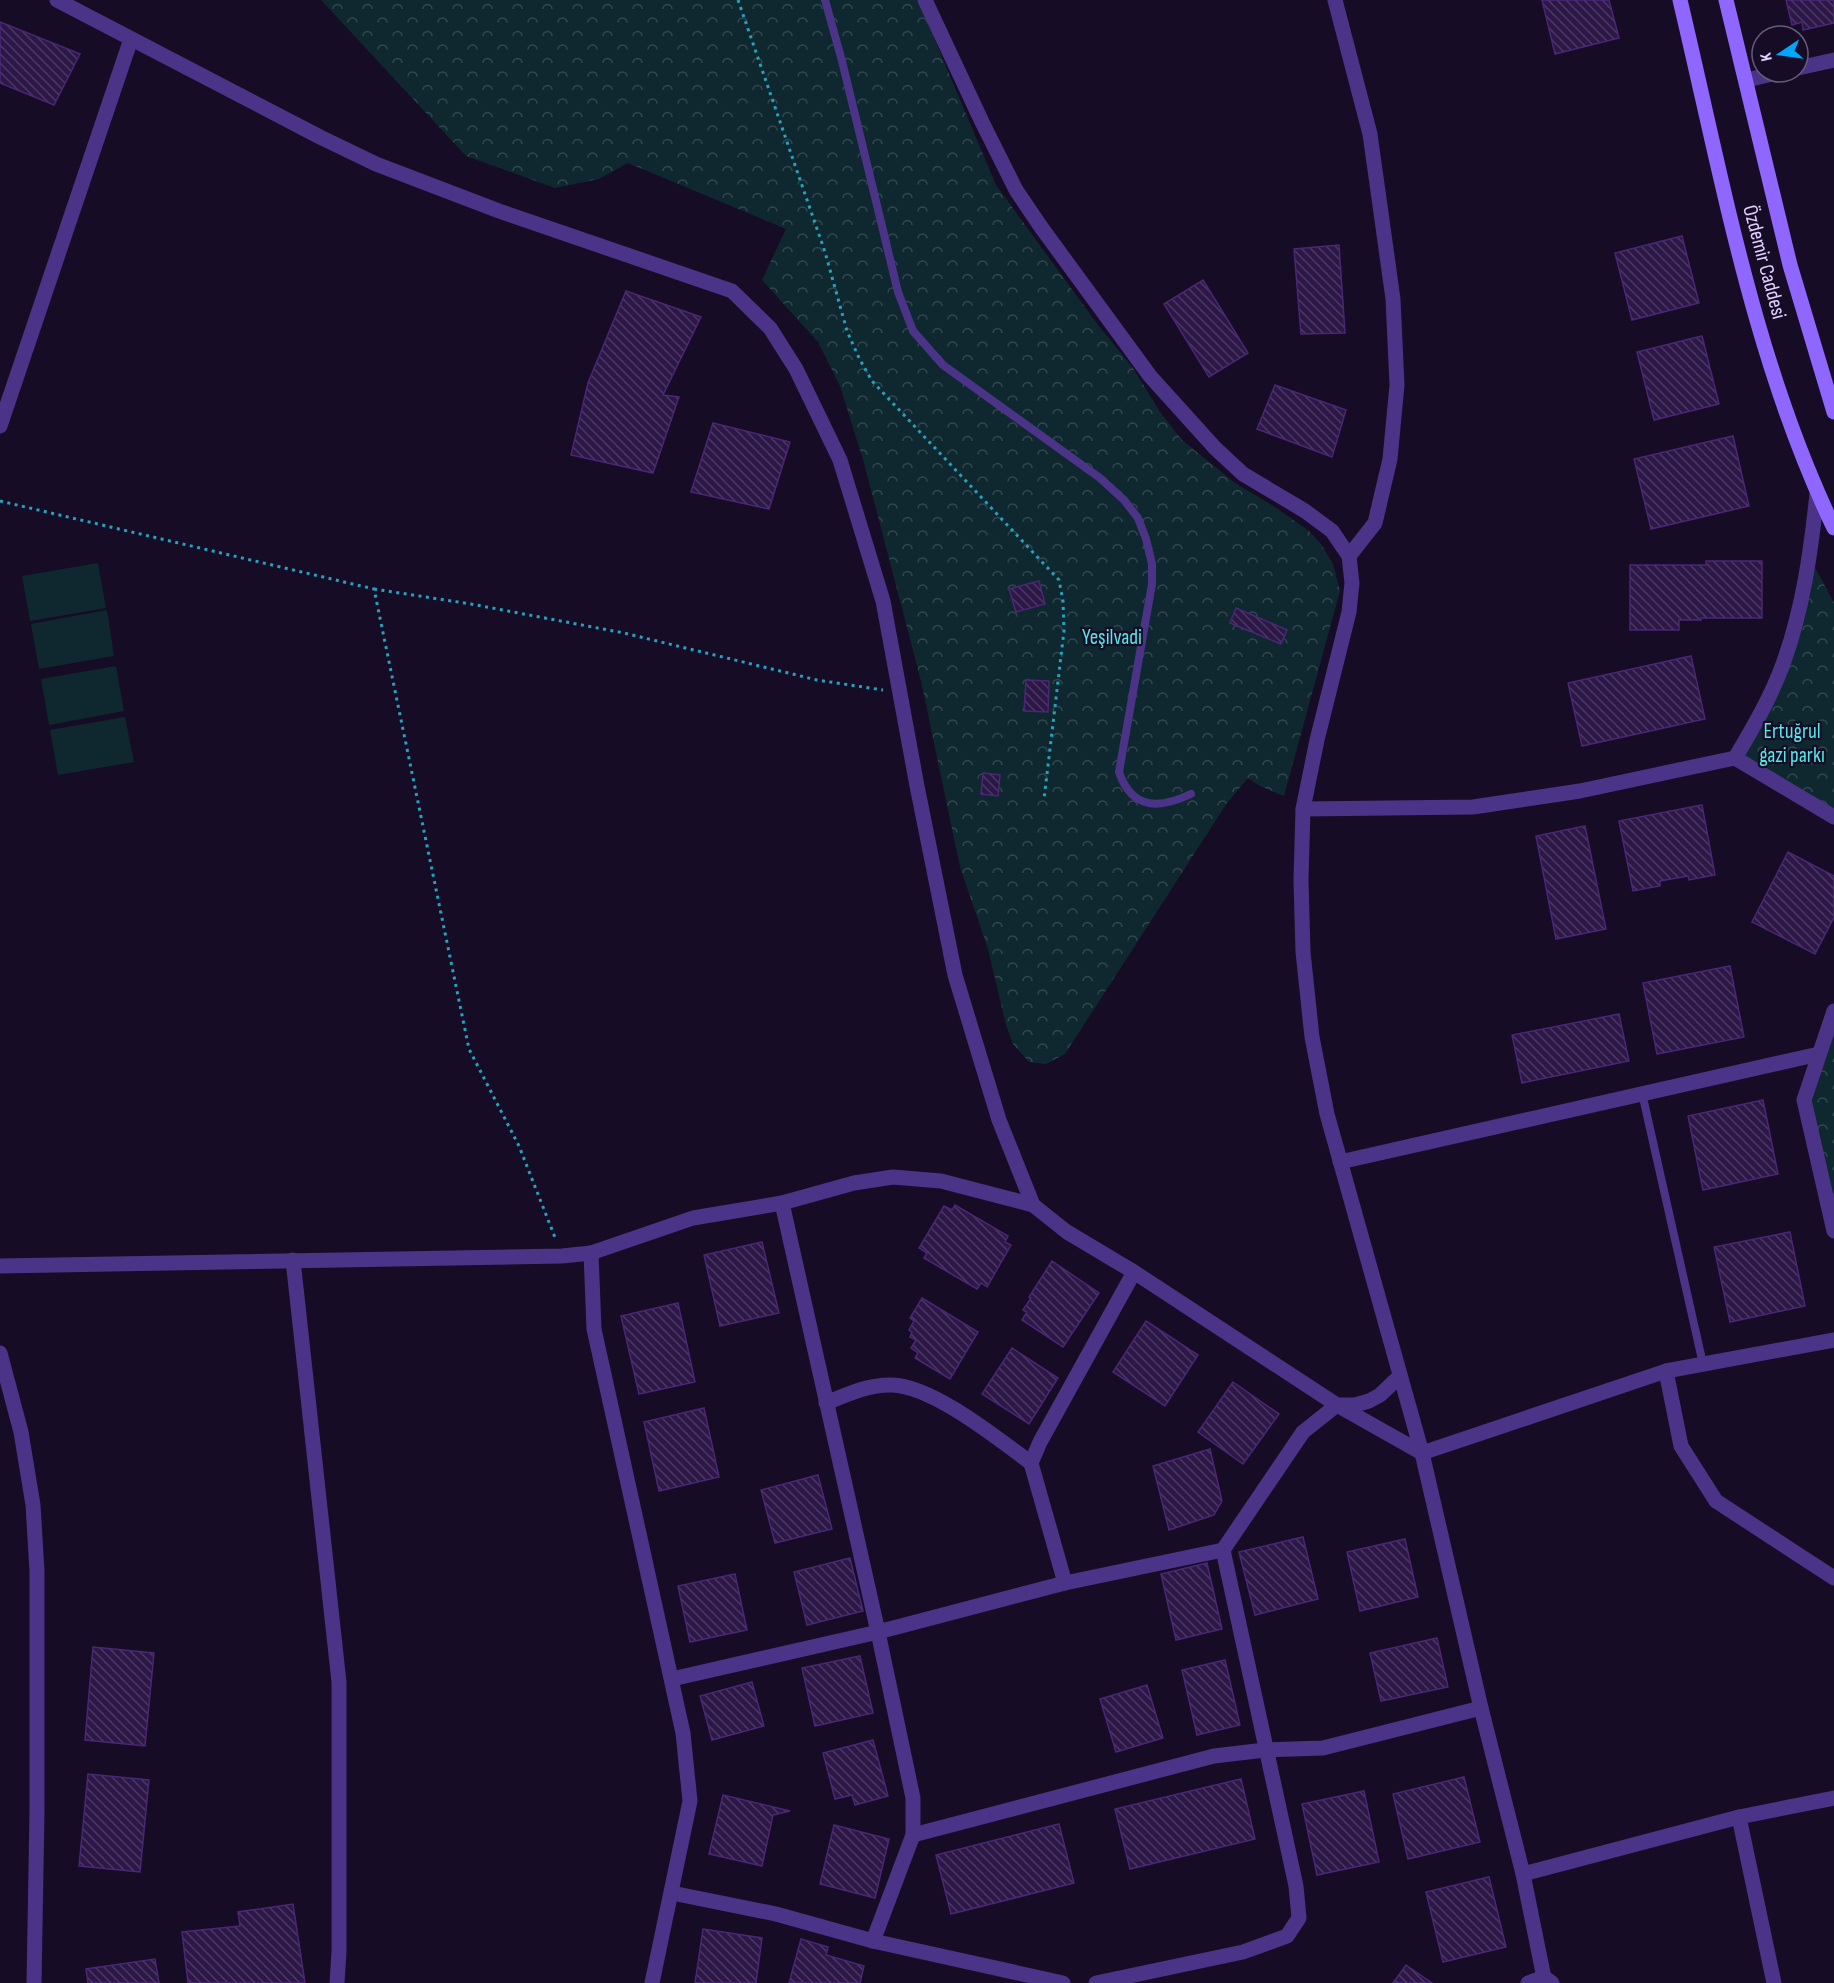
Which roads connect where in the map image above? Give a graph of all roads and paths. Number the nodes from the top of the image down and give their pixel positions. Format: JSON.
{"nodes":[{"id":1,"x":57,"y":0,"type":"edge"},
{"id":2,"x":738,"y":0,"type":"edge"},
{"id":3,"x":825,"y":0,"type":"edge"},
{"id":4,"x":925,"y":0,"type":"edge"},
{"id":5,"x":1335,"y":0,"type":"edge"},
{"id":6,"x":1680,"y":0,"type":"edge"},
{"id":7,"x":1726,"y":0,"type":"edge"},
{"id":8,"x":131,"y":39,"type":"junction"},
{"id":9,"x":1834,"y":60,"type":"edge"},
{"id":10,"x":1810,"y":65,"type":"edge"},
{"id":11,"x":1750,"y":79,"type":"edge"},
{"id":12,"x":1746,"y":80,"type":"junction"},
{"id":13,"x":1834,"y":412,"type":"edge"},
{"id":14,"x":0,"y":426,"type":"edge"},
{"id":15,"x":1817,"y":493,"type":"junction"},
{"id":16,"x":0,"y":501,"type":"edge"},
{"id":17,"x":1834,"y":528,"type":"edge"},
{"id":18,"x":1349,"y":556,"type":"junction"},
{"id":19,"x":374,"y":589,"type":"junction"},
{"id":20,"x":900,"y":693,"type":"junction"},
{"id":21,"x":1736,"y":758,"type":"junction"},
{"id":22,"x":1191,"y":794,"type":"dead end"},
{"id":23,"x":1044,"y":799,"type":"dead end"},
{"id":24,"x":1303,"y":809,"type":"junction"},
{"id":25,"x":1834,"y":817,"type":"edge"},
{"id":26,"x":1834,"y":1011,"type":"edge"},
{"id":27,"x":1819,"y":1054,"type":"junction"},
{"id":28,"x":1642,"y":1093,"type":"junction"},
{"id":29,"x":1340,"y":1162,"type":"junction"},
{"id":30,"x":782,"y":1203,"type":"junction"},
{"id":31,"x":1033,"y":1205,"type":"junction"},
{"id":32,"x":1834,"y":1231,"type":"edge"},
{"id":33,"x":591,"y":1253,"type":"junction"},
{"id":34,"x":562,"y":1256,"type":"junction"},
{"id":35,"x":293,"y":1260,"type":"junction"},
{"id":36,"x":0,"y":1266,"type":"edge"},
{"id":37,"x":1134,"y":1272,"type":"junction"},
{"id":38,"x":1834,"y":1340,"type":"edge"},
{"id":39,"x":0,"y":1353,"type":"edge"},
{"id":40,"x":1702,"y":1364,"type":"junction"},
{"id":41,"x":1666,"y":1371,"type":"junction"},
{"id":42,"x":1400,"y":1376,"type":"junction"},
{"id":43,"x":826,"y":1403,"type":"junction"},
{"id":44,"x":1337,"y":1405,"type":"junction"},
{"id":45,"x":1422,"y":1453,"type":"junction"},
{"id":46,"x":1031,"y":1463,"type":"junction"},
{"id":47,"x":1223,"y":1550,"type":"junction"},
{"id":48,"x":1834,"y":1578,"type":"edge"},
{"id":49,"x":1065,"y":1583,"type":"junction"},
{"id":50,"x":878,"y":1632,"type":"junction"},
{"id":51,"x":672,"y":1679,"type":"junction"},
{"id":52,"x":1481,"y":1708,"type":"junction"},
{"id":53,"x":1265,"y":1750,"type":"junction"},
{"id":54,"x":1834,"y":1798,"type":"edge"},
{"id":55,"x":1739,"y":1817,"type":"junction"},
{"id":56,"x":913,"y":1835,"type":"junction"},
{"id":57,"x":1523,"y":1874,"type":"junction"},
{"id":58,"x":672,"y":1893,"type":"junction"},
{"id":59,"x":873,"y":1941,"type":"junction"},
{"id":60,"x":1547,"y":1981,"type":"edge"},
{"id":61,"x":34,"y":1983,"type":"edge"},
{"id":62,"x":337,"y":1983,"type":"edge"},
{"id":63,"x":652,"y":1983,"type":"edge"},
{"id":64,"x":1063,"y":1983,"type":"edge"},
{"id":65,"x":1096,"y":1983,"type":"edge"},
{"id":66,"x":1528,"y":1983,"type":"edge"},
{"id":67,"x":1773,"y":1983,"type":"edge"}],
"edges":[{"from":1,"to":8,"type":"street"},
{"from":2,"to":23,"type":"path"},
{"from":3,"to":22,"type":"lane"},
{"from":4,"to":18,"type":"street"},
{"from":5,"to":18,"type":"street"},
{"from":6,"to":15,"type":"main road","name":"Özdemir Caddesi"},
{"from":7,"to":12,"type":"main road","name":"Özdemir Caddesi"},
{"from":8,"to":14,"type":"street"},
{"from":8,"to":20,"type":"street"},
{"from":9,"to":10,"type":"street"},
{"from":11,"to":12,"type":"street"},
{"from":12,"to":13,"type":"main road","name":"Özdemir Caddesi"},
{"from":15,"to":17,"type":"main road","name":"Özdemir Caddesi"},
{"from":15,"to":21,"type":"street"},
{"from":16,"to":19,"type":"path"},
{"from":18,"to":24,"type":"street"},
{"from":19,"to":20,"type":"path"},
{"from":19,"to":34,"type":"path"},
{"from":20,"to":31,"type":"street"},
{"from":21,"to":24,"type":"street"},
{"from":21,"to":25,"type":"street"},
{"from":24,"to":29,"type":"street"},
{"from":26,"to":27,"type":"street"},
{"from":27,"to":28,"type":"street"},
{"from":27,"to":32,"type":"street"},
{"from":28,"to":29,"type":"street"},
{"from":28,"to":40,"type":"lane"},
{"from":29,"to":42,"type":"street"},
{"from":30,"to":31,"type":"street"},
{"from":30,"to":33,"type":"street"},
{"from":30,"to":43,"type":"street"},
{"from":31,"to":37,"type":"street"},
{"from":33,"to":34,"type":"street"},
{"from":33,"to":51,"type":"street"},
{"from":34,"to":35,"type":"street"},
{"from":35,"to":36,"type":"street"},
{"from":35,"to":62,"type":"street"},
{"from":37,"to":44,"type":"street"},
{"from":37,"to":46,"type":"street"},
{"from":38,"to":40,"type":"street"},
{"from":39,"to":61,"type":"street"},
{"from":40,"to":41,"type":"street"},
{"from":41,"to":45,"type":"street"},
{"from":41,"to":48,"type":"street"},
{"from":42,"to":44,"type":"street"},
{"from":42,"to":45,"type":"street"},
{"from":43,"to":46,"type":"street"},
{"from":43,"to":50,"type":"street"},
{"from":44,"to":45,"type":"street"},
{"from":44,"to":47,"type":"street"},
{"from":45,"to":52,"type":"street"},
{"from":46,"to":49,"type":"street"},
{"from":47,"to":49,"type":"street"},
{"from":47,"to":53,"type":"street"},
{"from":49,"to":50,"type":"street"},
{"from":50,"to":51,"type":"street"},
{"from":50,"to":56,"type":"street"},
{"from":51,"to":58,"type":"street"},
{"from":52,"to":53,"type":"street"},
{"from":52,"to":57,"type":"street"},
{"from":53,"to":56,"type":"street"},
{"from":53,"to":65,"type":"street"},
{"from":54,"to":55,"type":"street"},
{"from":55,"to":57,"type":"street"},
{"from":55,"to":67,"type":"street"},
{"from":56,"to":59,"type":"street"},
{"from":57,"to":60,"type":"street"},
{"from":58,"to":59,"type":"street"},
{"from":58,"to":63,"type":"street"},
{"from":59,"to":64,"type":"street"},
{"from":60,"to":66,"type":"street"}]}
